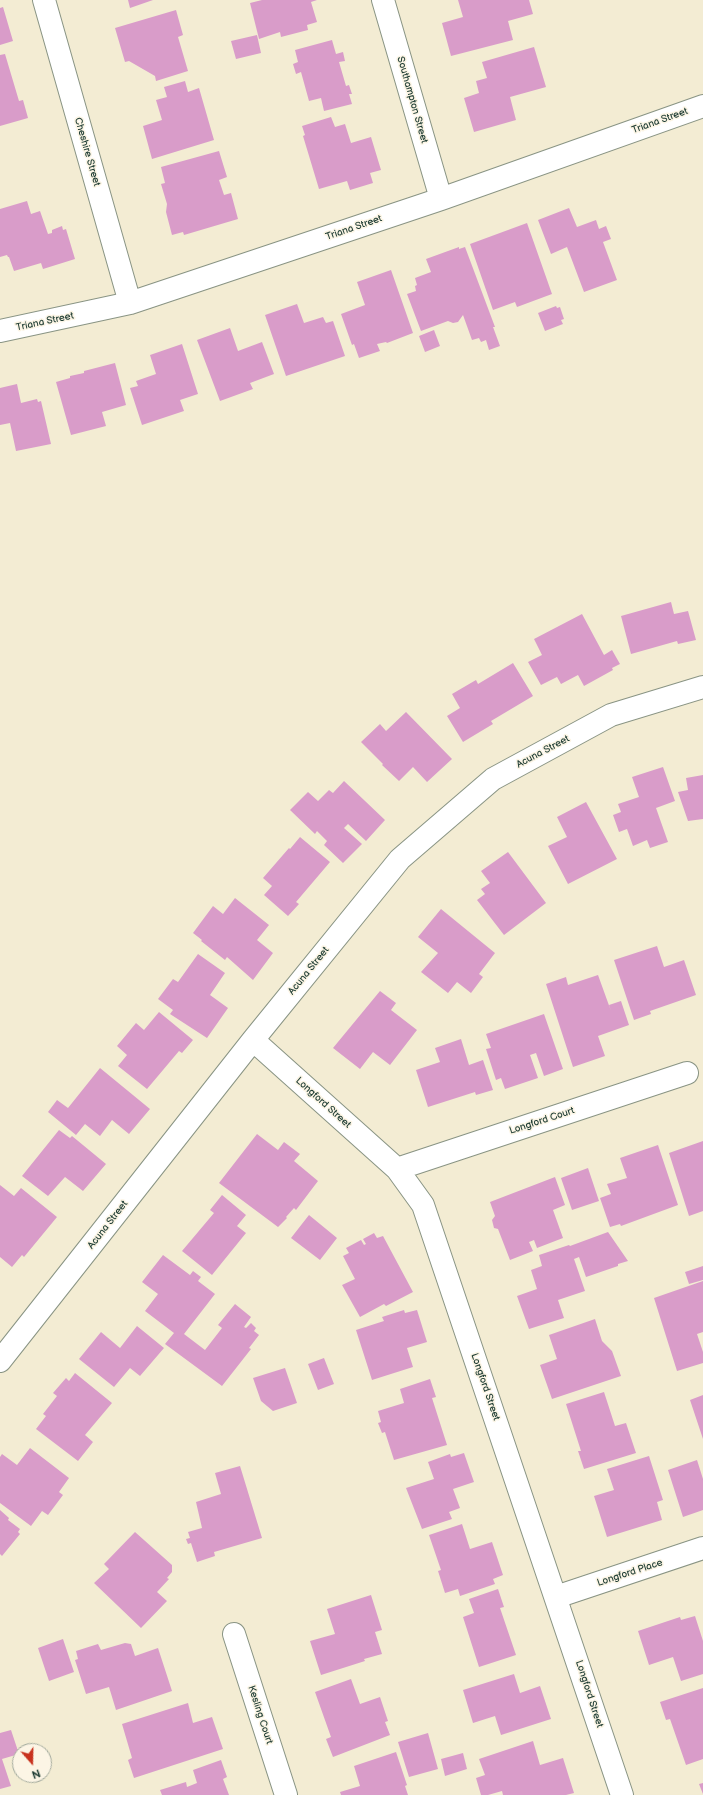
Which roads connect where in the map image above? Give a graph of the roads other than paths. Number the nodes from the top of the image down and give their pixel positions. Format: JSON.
{"nodes":[{"id":1,"x":44,"y":0,"type":"edge"},
{"id":2,"x":383,"y":0,"type":"edge"},
{"id":3,"x":703,"y":106,"type":"edge"},
{"id":4,"x":441,"y":199,"type":"junction"},
{"id":5,"x":130,"y":303,"type":"junction"},
{"id":6,"x":0,"y":331,"type":"edge"},
{"id":7,"x":703,"y":687,"type":"edge"},
{"id":8,"x":253,"y":1040,"type":"junction"},
{"id":9,"x":687,"y":1073,"type":"dead end"},
{"id":10,"x":397,"y":1169,"type":"junction"},
{"id":11,"x":0,"y":1361,"type":"edge"},
{"id":12,"x":703,"y":1548,"type":"edge"},
{"id":13,"x":556,"y":1597,"type":"junction"},
{"id":14,"x":234,"y":1634,"type":"dead end"},
{"id":15,"x":286,"y":1795,"type":"edge"},
{"id":16,"x":622,"y":1795,"type":"edge"}],
"edges":[{"from":1,"to":5,"type":"street","name":"Cheshire Street"},
{"from":2,"to":4,"type":"street","name":"Southampton Street"},
{"from":3,"to":4,"type":"street","name":"Triana Street"},
{"from":4,"to":5,"type":"street","name":"Triana Street"},
{"from":5,"to":6,"type":"street","name":"Triana Street"},
{"from":7,"to":8,"type":"street","name":"Acuna Street"},
{"from":8,"to":10,"type":"street","name":"Longford Street"},
{"from":8,"to":11,"type":"street","name":"Acuna Street"},
{"from":9,"to":10,"type":"street","name":"Longford Court"},
{"from":10,"to":13,"type":"street","name":"Longford Street"},
{"from":12,"to":13,"type":"street","name":"Longford Place"},
{"from":13,"to":16,"type":"street","name":"Longford Street"},
{"from":14,"to":15,"type":"street","name":"Kesling Court"}]}
